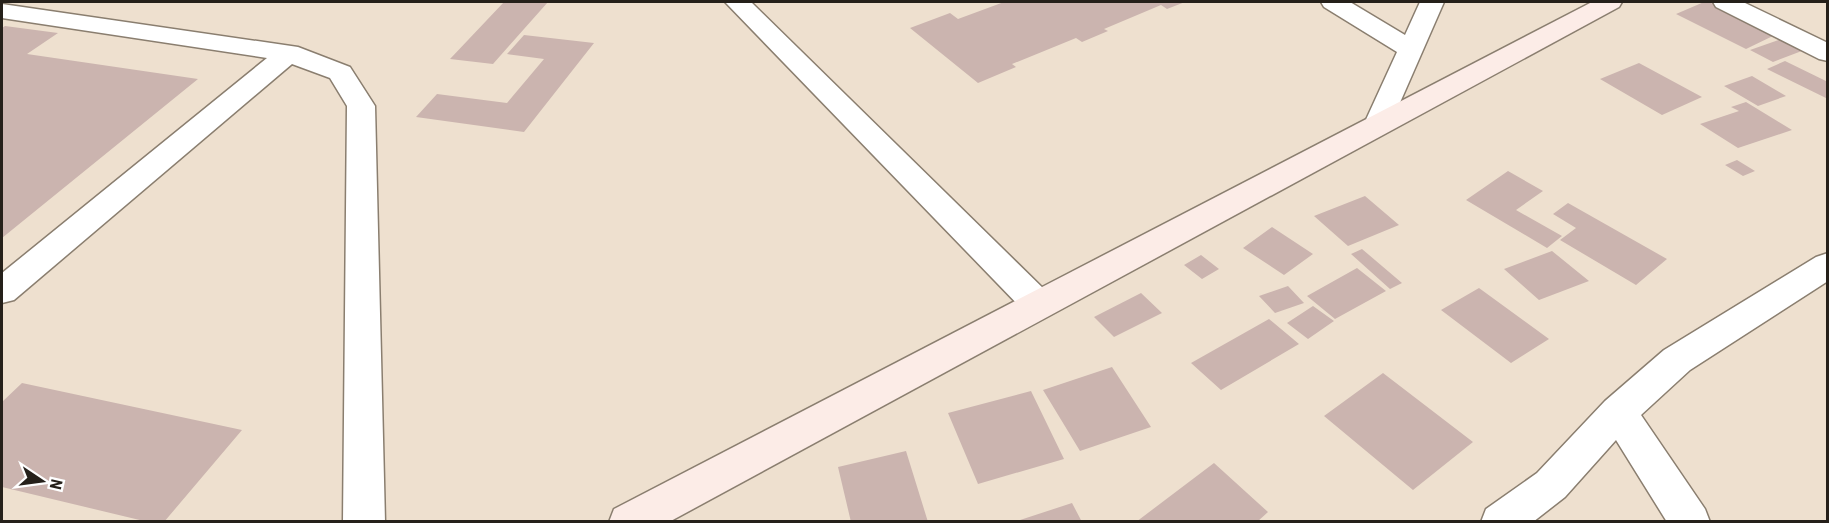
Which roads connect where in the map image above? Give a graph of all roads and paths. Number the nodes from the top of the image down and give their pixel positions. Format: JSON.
{"nodes":[{"id":1,"x":737,"y":2,"type":"edge"},
{"id":2,"x":1333,"y":2,"type":"edge"},
{"id":3,"x":1432,"y":2,"type":"edge"},
{"id":4,"x":1610,"y":2,"type":"edge"},
{"id":5,"x":1725,"y":2,"type":"edge"},
{"id":6,"x":2,"y":11,"type":"edge"},
{"id":7,"x":1412,"y":50,"type":"junction"},
{"id":8,"x":289,"y":53,"type":"junction"},
{"id":9,"x":1827,"y":53,"type":"edge"},
{"id":10,"x":1377,"y":124,"type":"junction"},
{"id":11,"x":1827,"y":266,"type":"edge"},
{"id":12,"x":2,"y":291,"type":"edge"},
{"id":13,"x":1038,"y":304,"type":"junction"},
{"id":14,"x":1618,"y":412,"type":"junction"},
{"id":15,"x":364,"y":522,"type":"edge"},
{"id":16,"x":628,"y":522,"type":"edge"},
{"id":17,"x":1501,"y":522,"type":"edge"},
{"id":18,"x":1690,"y":522,"type":"edge"}],
"edges":[{"from":1,"to":13,"type":"street"},
{"from":2,"to":7,"type":"street"},
{"from":3,"to":7,"type":"street"},
{"from":4,"to":10,"type":"main road"},
{"from":5,"to":9,"type":"street"},
{"from":6,"to":8,"type":"street"},
{"from":7,"to":10,"type":"street"},
{"from":8,"to":12,"type":"street"},
{"from":8,"to":15,"type":"street"},
{"from":10,"to":13,"type":"main road"},
{"from":11,"to":14,"type":"street"},
{"from":13,"to":16,"type":"main road"},
{"from":14,"to":17,"type":"street"},
{"from":14,"to":18,"type":"street"}]}
